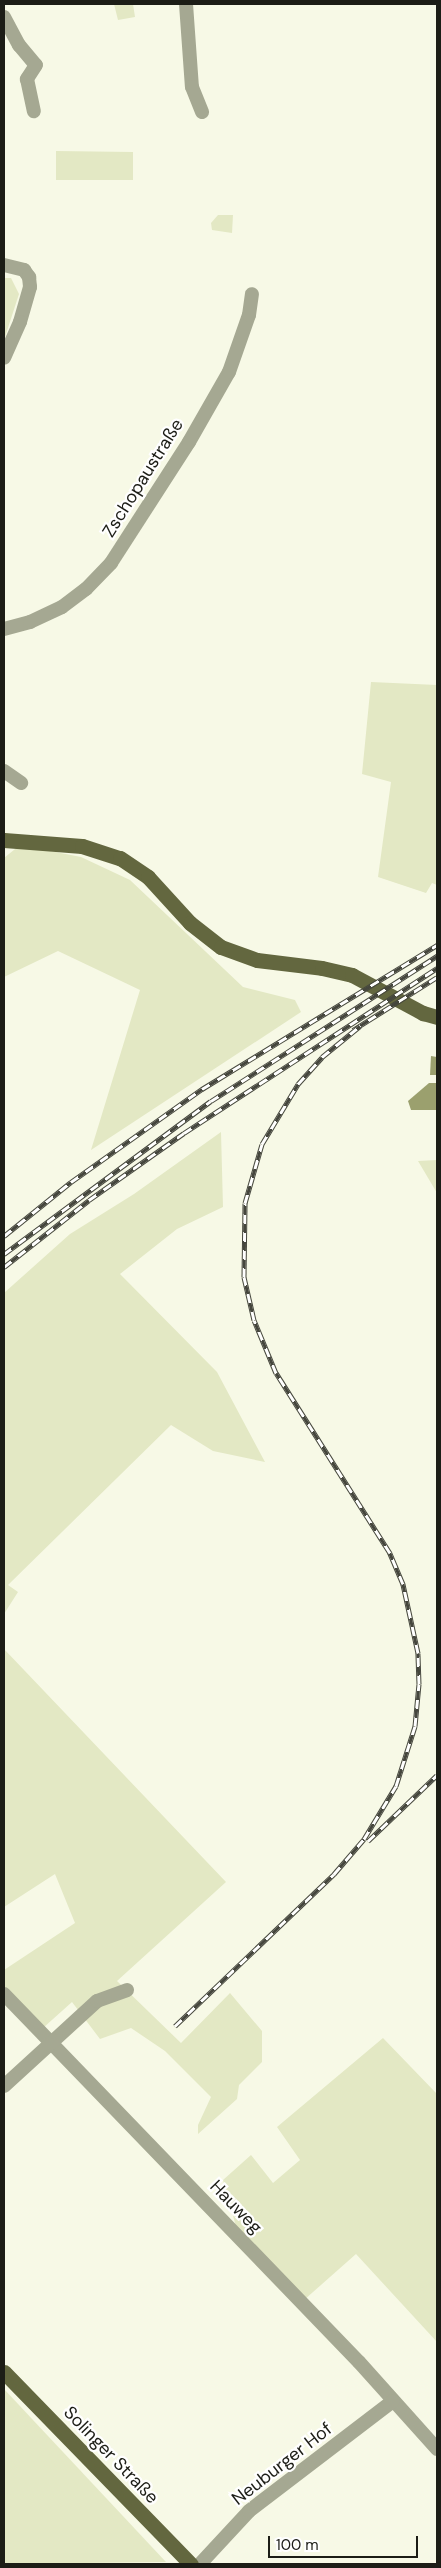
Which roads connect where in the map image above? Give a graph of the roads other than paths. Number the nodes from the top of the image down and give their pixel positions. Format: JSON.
{"nodes":[{"id":1,"x":186,"y":4,"type":"edge"},
{"id":2,"x":4,"y":17,"type":"edge"},
{"id":3,"x":34,"y":111,"type":"dead end"},
{"id":4,"x":202,"y":112,"type":"dead end"},
{"id":5,"x":4,"y":266,"type":"edge"},
{"id":6,"x":252,"y":294,"type":"dead end"},
{"id":7,"x":4,"y":358,"type":"edge"},
{"id":8,"x":4,"y":629,"type":"edge"},
{"id":9,"x":4,"y":772,"type":"edge"},
{"id":10,"x":21,"y":783,"type":"dead end"},
{"id":11,"x":4,"y":840,"type":"edge"},
{"id":12,"x":437,"y":1017,"type":"edge"},
{"id":13,"x":127,"y":1990,"type":"dead end"},
{"id":14,"x":4,"y":1994,"type":"edge"},
{"id":15,"x":51,"y":2041,"type":"junction"},
{"id":16,"x":4,"y":2086,"type":"edge"},
{"id":17,"x":4,"y":2372,"type":"edge"},
{"id":18,"x":393,"y":2401,"type":"junction"},
{"id":19,"x":437,"y":2449,"type":"edge"},
{"id":20,"x":191,"y":2564,"type":"edge"},
{"id":21,"x":200,"y":2564,"type":"edge"}],
"edges":[{"from":1,"to":4,"type":"street"},
{"from":2,"to":3,"type":"street"},
{"from":5,"to":7,"type":"street"},
{"from":6,"to":8,"type":"street","name":"Zschopaustraße"},
{"from":9,"to":10,"type":"street"},
{"from":11,"to":12,"type":"main road"},
{"from":13,"to":15,"type":"street"},
{"from":14,"to":15,"type":"street","name":"Hauweg"},
{"from":15,"to":16,"type":"street"},
{"from":15,"to":18,"type":"street","name":"Hauweg"},
{"from":17,"to":20,"type":"main road","name":"Solinger Straße"},
{"from":18,"to":19,"type":"street","name":"Hauweg"},
{"from":18,"to":21,"type":"street","name":"Neuburger Hof"}]}
